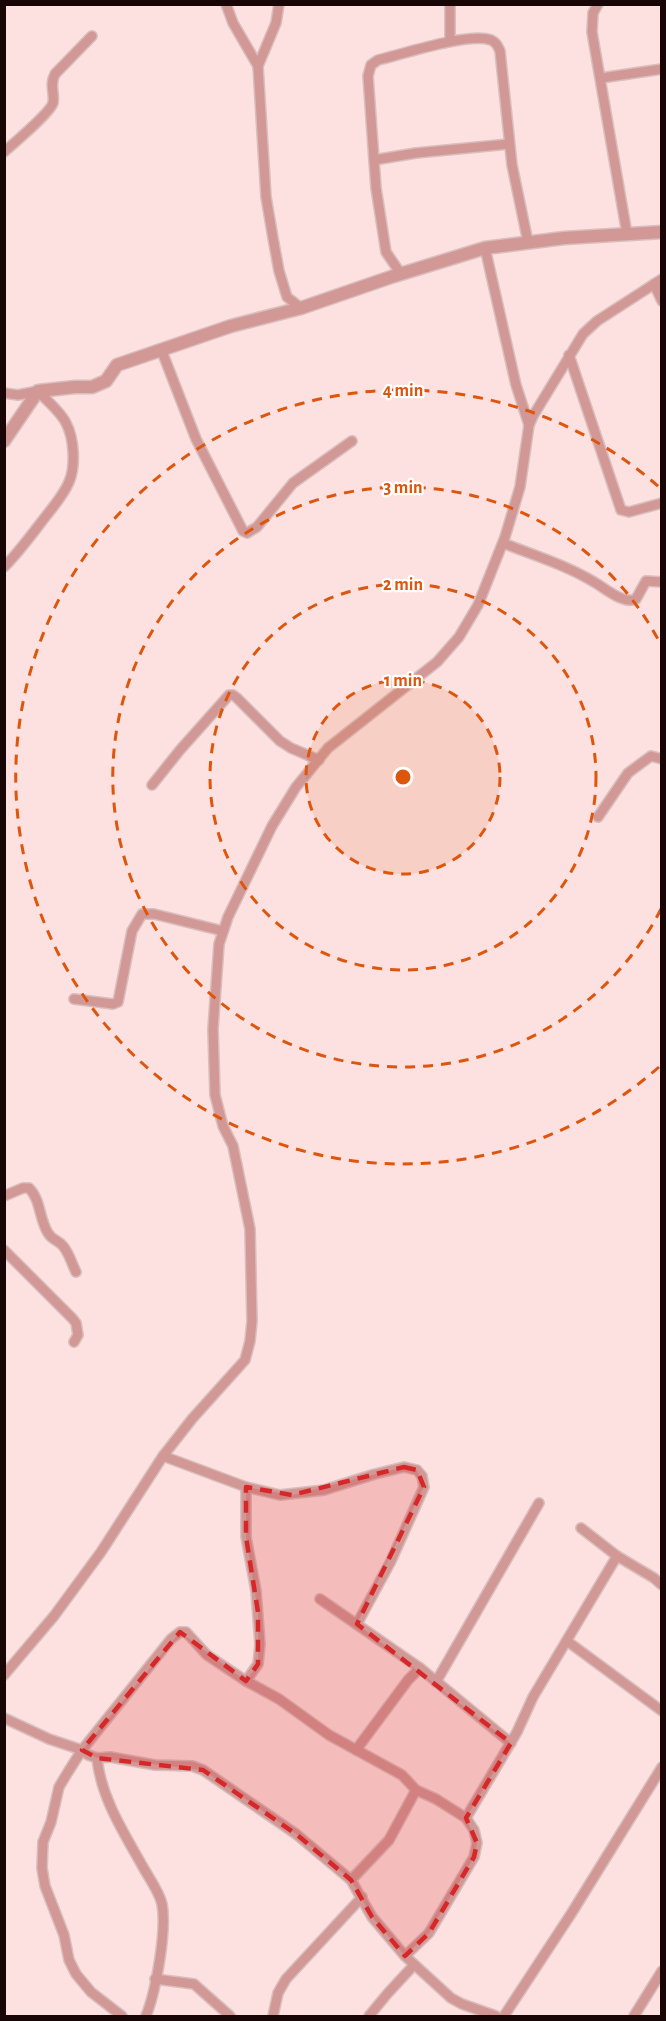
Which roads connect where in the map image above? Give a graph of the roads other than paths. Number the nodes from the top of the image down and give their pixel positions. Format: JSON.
{"nodes":[{"id":1,"x":226,"y":4,"type":"edge"},
{"id":2,"x":279,"y":4,"type":"edge"},
{"id":3,"x":450,"y":4,"type":"edge"},
{"id":4,"x":598,"y":4,"type":"edge"},
{"id":5,"x":92,"y":36,"type":"dead end"},
{"id":6,"x":450,"y":41,"type":"junction"},
{"id":7,"x":258,"y":66,"type":"junction"},
{"id":8,"x":662,"y":69,"type":"edge"},
{"id":9,"x":601,"y":78,"type":"junction"},
{"id":10,"x":509,"y":144,"type":"junction"},
{"id":11,"x":4,"y":152,"type":"edge"},
{"id":12,"x":374,"y":160,"type":"junction"},
{"id":13,"x":662,"y":232,"type":"edge"},
{"id":14,"x":627,"y":234,"type":"junction"},
{"id":15,"x":528,"y":242,"type":"junction"},
{"id":16,"x":485,"y":248,"type":"junction"},
{"id":17,"x":401,"y":274,"type":"junction"},
{"id":18,"x":658,"y":282,"type":"edge"},
{"id":19,"x":662,"y":301,"type":"edge"},
{"id":20,"x":301,"y":308,"type":"junction"},
{"id":21,"x":161,"y":349,"type":"junction"},
{"id":22,"x":570,"y":355,"type":"junction"},
{"id":23,"x":38,"y":391,"type":"junction"},
{"id":24,"x":4,"y":393,"type":"edge"},
{"id":25,"x":529,"y":424,"type":"junction"},
{"id":26,"x":4,"y":441,"type":"edge"},
{"id":27,"x":352,"y":441,"type":"dead end"},
{"id":28,"x":662,"y":503,"type":"edge"},
{"id":29,"x":502,"y":543,"type":"junction"},
{"id":30,"x":4,"y":567,"type":"edge"},
{"id":31,"x":662,"y":582,"type":"edge"},
{"id":32,"x":662,"y":759,"type":"edge"},
{"id":33,"x":319,"y":760,"type":"junction"},
{"id":34,"x":152,"y":785,"type":"dead end"},
{"id":35,"x":598,"y":817,"type":"dead end"},
{"id":36,"x":223,"y":931,"type":"junction"},
{"id":37,"x":74,"y":999,"type":"dead end"},
{"id":38,"x":4,"y":1196,"type":"edge"},
{"id":39,"x":4,"y":1250,"type":"edge"},
{"id":40,"x":76,"y":1272,"type":"dead end"},
{"id":41,"x":74,"y":1342,"type":"dead end"},
{"id":42,"x":163,"y":1456,"type":"junction"},
{"id":43,"x":246,"y":1487,"type":"junction"},
{"id":44,"x":539,"y":1503,"type":"dead end"},
{"id":45,"x":581,"y":1528,"type":"dead end"},
{"id":46,"x":617,"y":1556,"type":"junction"},
{"id":47,"x":662,"y":1585,"type":"edge"},
{"id":48,"x":320,"y":1599,"type":"dead end"},
{"id":49,"x":357,"y":1624,"type":"junction"},
{"id":50,"x":567,"y":1641,"type":"junction"},
{"id":51,"x":420,"y":1668,"type":"junction"},
{"id":52,"x":4,"y":1675,"type":"edge"},
{"id":53,"x":246,"y":1681,"type":"junction"},
{"id":54,"x":436,"y":1682,"type":"junction"},
{"id":55,"x":662,"y":1712,"type":"edge"},
{"id":56,"x":4,"y":1718,"type":"edge"},
{"id":57,"x":511,"y":1743,"type":"junction"},
{"id":58,"x":82,"y":1750,"type":"junction"},
{"id":59,"x":356,"y":1750,"type":"junction"},
{"id":60,"x":97,"y":1758,"type":"junction"},
{"id":61,"x":662,"y":1767,"type":"edge"},
{"id":62,"x":416,"y":1790,"type":"junction"},
{"id":63,"x":466,"y":1818,"type":"junction"},
{"id":64,"x":351,"y":1880,"type":"junction"},
{"id":65,"x":362,"y":1897,"type":"junction"},
{"id":66,"x":405,"y":1956,"type":"junction"},
{"id":67,"x":414,"y":1965,"type":"junction"},
{"id":68,"x":662,"y":1971,"type":"edge"},
{"id":69,"x":155,"y":1979,"type":"junction"},
{"id":70,"x":122,"y":2016,"type":"edge"},
{"id":71,"x":146,"y":2016,"type":"edge"},
{"id":72,"x":230,"y":2016,"type":"edge"},
{"id":73,"x":273,"y":2016,"type":"edge"},
{"id":74,"x":369,"y":2016,"type":"edge"},
{"id":75,"x":496,"y":2016,"type":"edge"},
{"id":76,"x":504,"y":2016,"type":"edge"},
{"id":77,"x":634,"y":2016,"type":"edge"}],
"edges":[{"from":1,"to":7,"type":"street"},
{"from":2,"to":7,"type":"street"},
{"from":3,"to":6,"type":"street"},
{"from":4,"to":9,"type":"street"},
{"from":5,"to":11,"type":"street"},
{"from":6,"to":10,"type":"street"},
{"from":6,"to":12,"type":"street"},
{"from":7,"to":20,"type":"street"},
{"from":8,"to":9,"type":"street"},
{"from":9,"to":14,"type":"street"},
{"from":10,"to":12,"type":"street"},
{"from":10,"to":15,"type":"street"},
{"from":12,"to":17,"type":"street"},
{"from":13,"to":14,"type":"street"},
{"from":14,"to":15,"type":"street"},
{"from":15,"to":16,"type":"street"},
{"from":16,"to":17,"type":"street"},
{"from":16,"to":25,"type":"street"},
{"from":17,"to":20,"type":"street"},
{"from":18,"to":19,"type":"street"},
{"from":18,"to":22,"type":"street"},
{"from":20,"to":21,"type":"street"},
{"from":21,"to":23,"type":"street"},
{"from":21,"to":27,"type":"street"},
{"from":22,"to":25,"type":"street"},
{"from":22,"to":28,"type":"street"},
{"from":23,"to":24,"type":"street"},
{"from":23,"to":26,"type":"street"},
{"from":23,"to":30,"type":"street"},
{"from":25,"to":29,"type":"street"},
{"from":29,"to":31,"type":"street"},
{"from":29,"to":33,"type":"street"},
{"from":32,"to":35,"type":"street"},
{"from":33,"to":34,"type":"street"},
{"from":33,"to":36,"type":"street"},
{"from":36,"to":37,"type":"street"},
{"from":36,"to":42,"type":"street"},
{"from":38,"to":40,"type":"street"},
{"from":39,"to":41,"type":"street"},
{"from":42,"to":43,"type":"street"},
{"from":42,"to":52,"type":"street"},
{"from":43,"to":49,"type":"street"},
{"from":43,"to":53,"type":"street"},
{"from":44,"to":54,"type":"street"},
{"from":45,"to":46,"type":"street"},
{"from":46,"to":47,"type":"street"},
{"from":46,"to":50,"type":"street"},
{"from":48,"to":49,"type":"street"},
{"from":49,"to":51,"type":"street"},
{"from":50,"to":55,"type":"street"},
{"from":50,"to":57,"type":"street"},
{"from":51,"to":54,"type":"street"},
{"from":51,"to":59,"type":"street"},
{"from":53,"to":58,"type":"street"},
{"from":53,"to":59,"type":"street"},
{"from":54,"to":57,"type":"street"},
{"from":56,"to":58,"type":"street"},
{"from":57,"to":63,"type":"street"},
{"from":58,"to":60,"type":"street"},
{"from":58,"to":70,"type":"street"},
{"from":59,"to":62,"type":"street"},
{"from":60,"to":64,"type":"street"},
{"from":60,"to":69,"type":"street"},
{"from":61,"to":76,"type":"street"},
{"from":62,"to":63,"type":"street"},
{"from":62,"to":64,"type":"street"},
{"from":63,"to":66,"type":"street"},
{"from":64,"to":65,"type":"street"},
{"from":65,"to":66,"type":"street"},
{"from":65,"to":73,"type":"street"},
{"from":66,"to":67,"type":"street"},
{"from":67,"to":74,"type":"street"},
{"from":67,"to":75,"type":"street"},
{"from":68,"to":77,"type":"street"},
{"from":69,"to":71,"type":"street"},
{"from":69,"to":72,"type":"street"}]}
